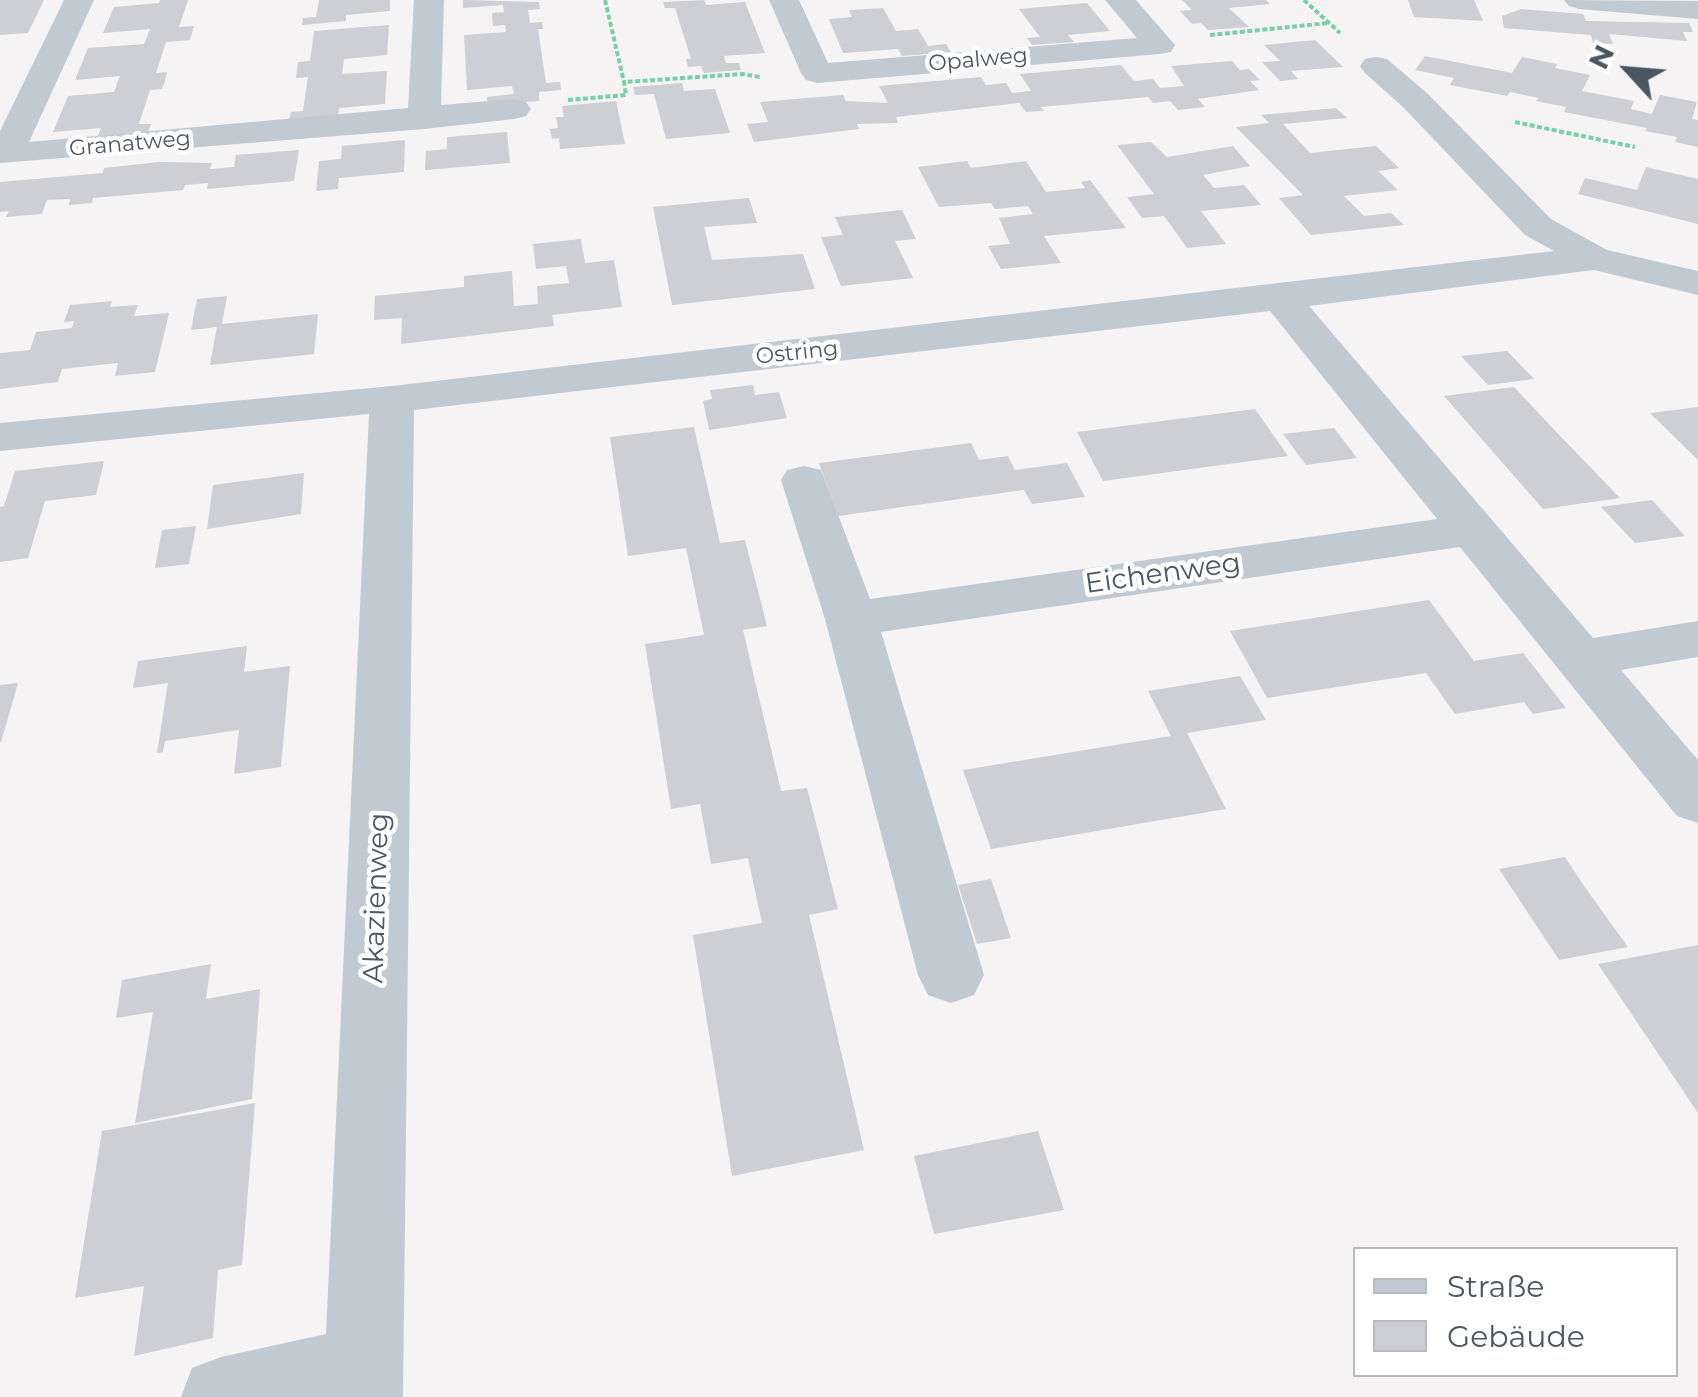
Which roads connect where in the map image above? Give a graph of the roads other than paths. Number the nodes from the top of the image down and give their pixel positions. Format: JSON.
{"nodes":[{"id":1,"x":79,"y":0,"type":"edge"},
{"id":2,"x":429,"y":0,"type":"edge"},
{"id":3,"x":784,"y":0,"type":"edge"},
{"id":4,"x":1120,"y":0,"type":"edge"},
{"id":5,"x":1580,"y":0,"type":"edge"},
{"id":6,"x":1698,"y":10,"type":"edge"},
{"id":7,"x":1376,"y":66,"type":"dead end"},
{"id":8,"x":514,"y":110,"type":"road end"},
{"id":9,"x":424,"y":119,"type":"junction"},
{"id":10,"x":1594,"y":258,"type":"junction"},
{"id":11,"x":1698,"y":283,"type":"edge"},
{"id":12,"x":1280,"y":298,"type":"junction"},
{"id":13,"x":392,"y":399,"type":"junction"},
{"id":14,"x":0,"y":437,"type":"edge"},
{"id":15,"x":804,"y":480,"type":"dead end"},
{"id":16,"x":1475,"y":529,"type":"junction"},
{"id":17,"x":852,"y":619,"type":"junction"},
{"id":18,"x":1698,"y":639,"type":"edge"},
{"id":19,"x":1582,"y":658,"type":"junction"},
{"id":20,"x":1698,"y":800,"type":"edge"},
{"id":21,"x":951,"y":974,"type":"dead end"},
{"id":22,"x":363,"y":1382,"type":"edge"},
{"id":23,"x":221,"y":1397,"type":"edge"}],
"edges":[{"from":1,"to":9,"type":"street","name":"Granatweg"},
{"from":2,"to":9,"type":"street"},
{"from":3,"to":4,"type":"street","name":"Opalweg"},
{"from":5,"to":6,"type":"street"},
{"from":7,"to":10,"type":"street","name":"Ostring"},
{"from":8,"to":9,"type":"street","name":"Granatweg"},
{"from":10,"to":11,"type":"street","name":"Ostring"},
{"from":10,"to":12,"type":"street","name":"Ostring"},
{"from":12,"to":13,"type":"street","name":"Ostring"},
{"from":12,"to":16,"type":"street"},
{"from":13,"to":14,"type":"street","name":"Ostring"},
{"from":13,"to":22,"type":"street","name":"Akazienweg"},
{"from":15,"to":17,"type":"street"},
{"from":16,"to":17,"type":"street","name":"Eichenweg"},
{"from":16,"to":19,"type":"street"},
{"from":17,"to":21,"type":"street"},
{"from":18,"to":19,"type":"street"},
{"from":19,"to":20,"type":"street"},
{"from":22,"to":23,"type":"street"}]}
